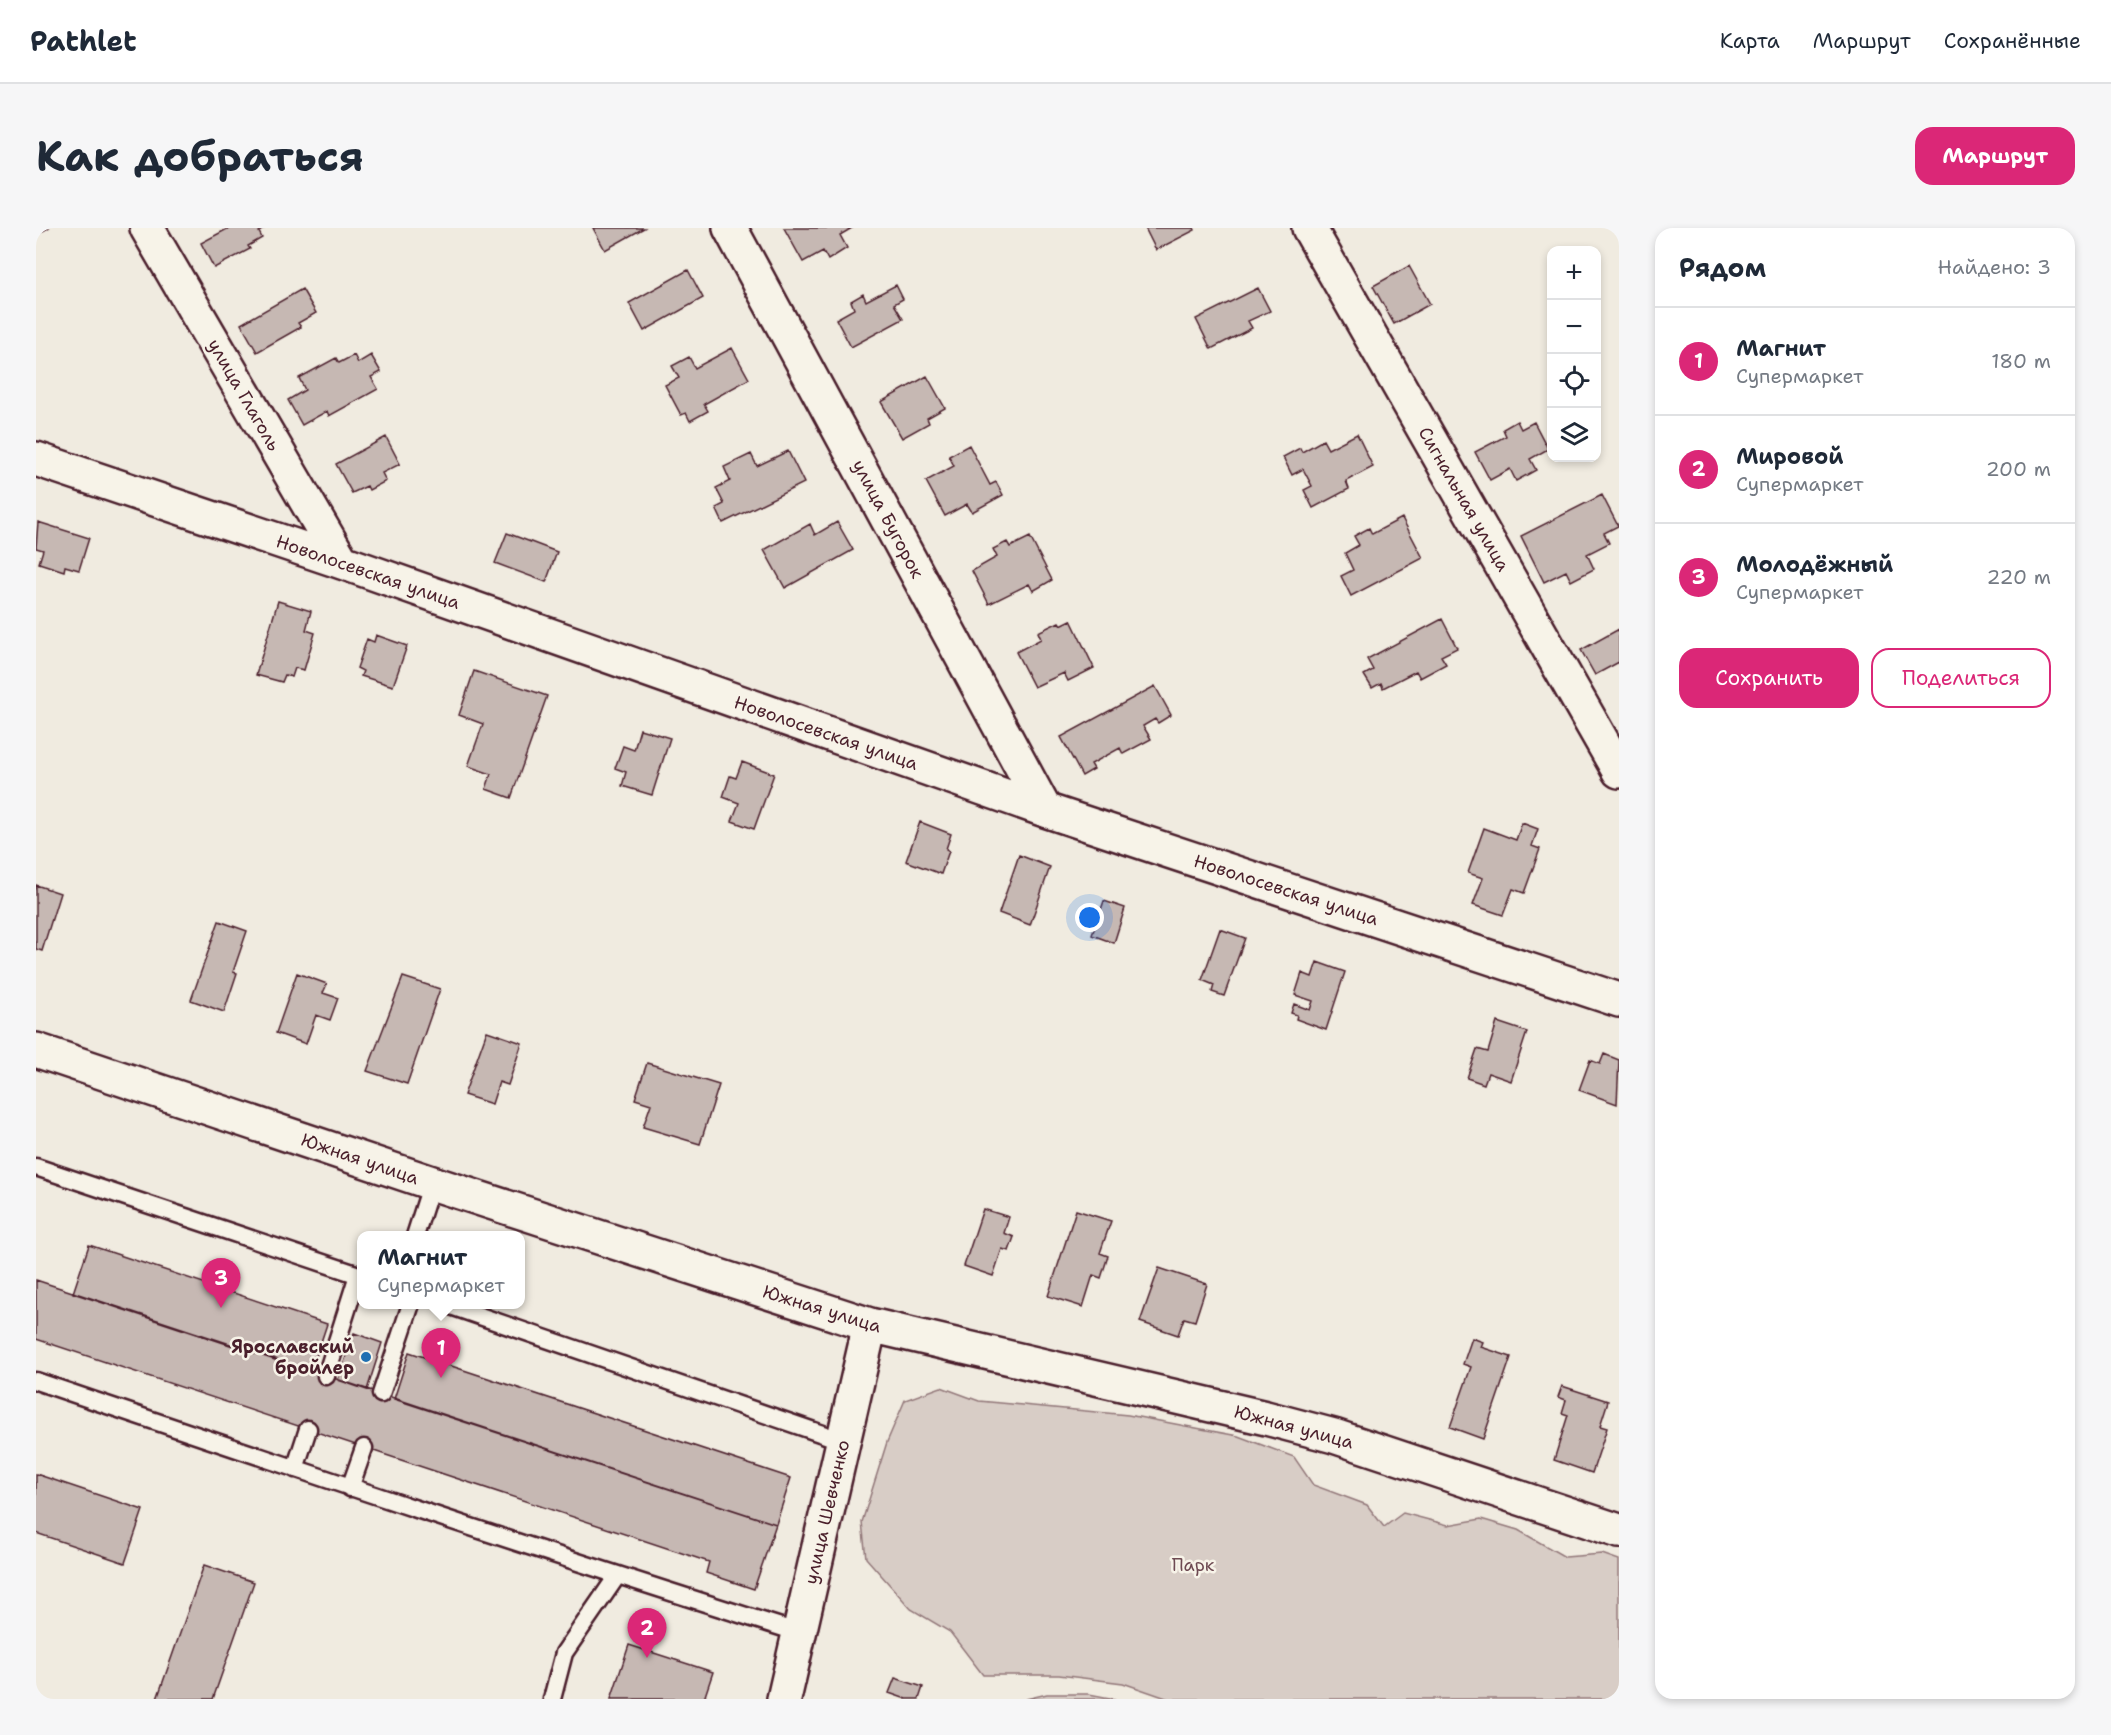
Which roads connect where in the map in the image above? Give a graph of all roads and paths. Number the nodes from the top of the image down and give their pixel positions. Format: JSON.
{"nodes":[{"id":1,"x":147,"y":228,"type":"edge"},
{"id":2,"x":730,"y":228,"type":"edge"},
{"id":3,"x":1309,"y":228,"type":"edge"},
{"id":4,"x":36,"y":459,"type":"edge"},
{"id":5,"x":342,"y":562,"type":"junction"},
{"id":6,"x":1619,"y":771,"type":"edge"},
{"id":7,"x":1045,"y":810,"type":"junction"},
{"id":8,"x":1619,"y":1000,"type":"edge"},
{"id":9,"x":36,"y":1050,"type":"edge"},
{"id":10,"x":36,"y":1167,"type":"edge"},
{"id":11,"x":432,"y":1183,"type":"junction"},
{"id":12,"x":417,"y":1231,"type":"edge"},
{"id":13,"x":357,"y":1274,"type":"edge"},
{"id":14,"x":357,"y":1284,"type":"edge"},
{"id":15,"x":410,"y":1309,"type":"edge"},
{"id":16,"x":456,"y":1309,"type":"edge"},
{"id":17,"x":870,"y":1325,"type":"junction"},
{"id":18,"x":326,"y":1376,"type":"dead end"},
{"id":19,"x":36,"y":1381,"type":"edge"},
{"id":20,"x":381,"y":1394,"type":"dead end"},
{"id":21,"x":308,"y":1429,"type":"dead end"},
{"id":22,"x":843,"y":1441,"type":"junction"},
{"id":23,"x":364,"y":1448,"type":"dead end"},
{"id":24,"x":295,"y":1469,"type":"junction"},
{"id":25,"x":350,"y":1488,"type":"junction"},
{"id":26,"x":1619,"y":1531,"type":"edge"},
{"id":27,"x":617,"y":1576,"type":"junction"},
{"id":28,"x":800,"y":1634,"type":"junction"},
{"id":29,"x":552,"y":1699,"type":"edge"},
{"id":30,"x":784,"y":1699,"type":"edge"}],
"edges":[{"from":1,"to":5,"type":"street","name":"улица Глаголь"},
{"from":2,"to":7,"type":"street","name":"улица Бугорок"},
{"from":3,"to":6,"type":"street","name":"Сигнальная улица"},
{"from":4,"to":5,"type":"street","name":"Новолосевская улица"},
{"from":5,"to":7,"type":"street","name":"Новолосевская улица"},
{"from":7,"to":8,"type":"street","name":"Новолосевская улица"},
{"from":9,"to":11,"type":"street","name":"Южная улица"},
{"from":10,"to":13,"type":"lane"},
{"from":11,"to":12,"type":"lane"},
{"from":11,"to":17,"type":"street","name":"Южная улица"},
{"from":14,"to":18,"type":"lane"},
{"from":15,"to":20,"type":"lane"},
{"from":16,"to":22,"type":"lane"},
{"from":17,"to":22,"type":"street","name":"улица Шевченко"},
{"from":17,"to":26,"type":"street","name":"Южная улица"},
{"from":19,"to":24,"type":"lane"},
{"from":21,"to":24,"type":"lane"},
{"from":22,"to":28,"type":"street","name":"улица Шевченко"},
{"from":23,"to":25,"type":"lane"},
{"from":24,"to":25,"type":"lane"},
{"from":25,"to":27,"type":"lane"},
{"from":27,"to":28,"type":"lane"},
{"from":27,"to":29,"type":"lane"},
{"from":28,"to":30,"type":"street","name":"улица Шевченко"}]}
